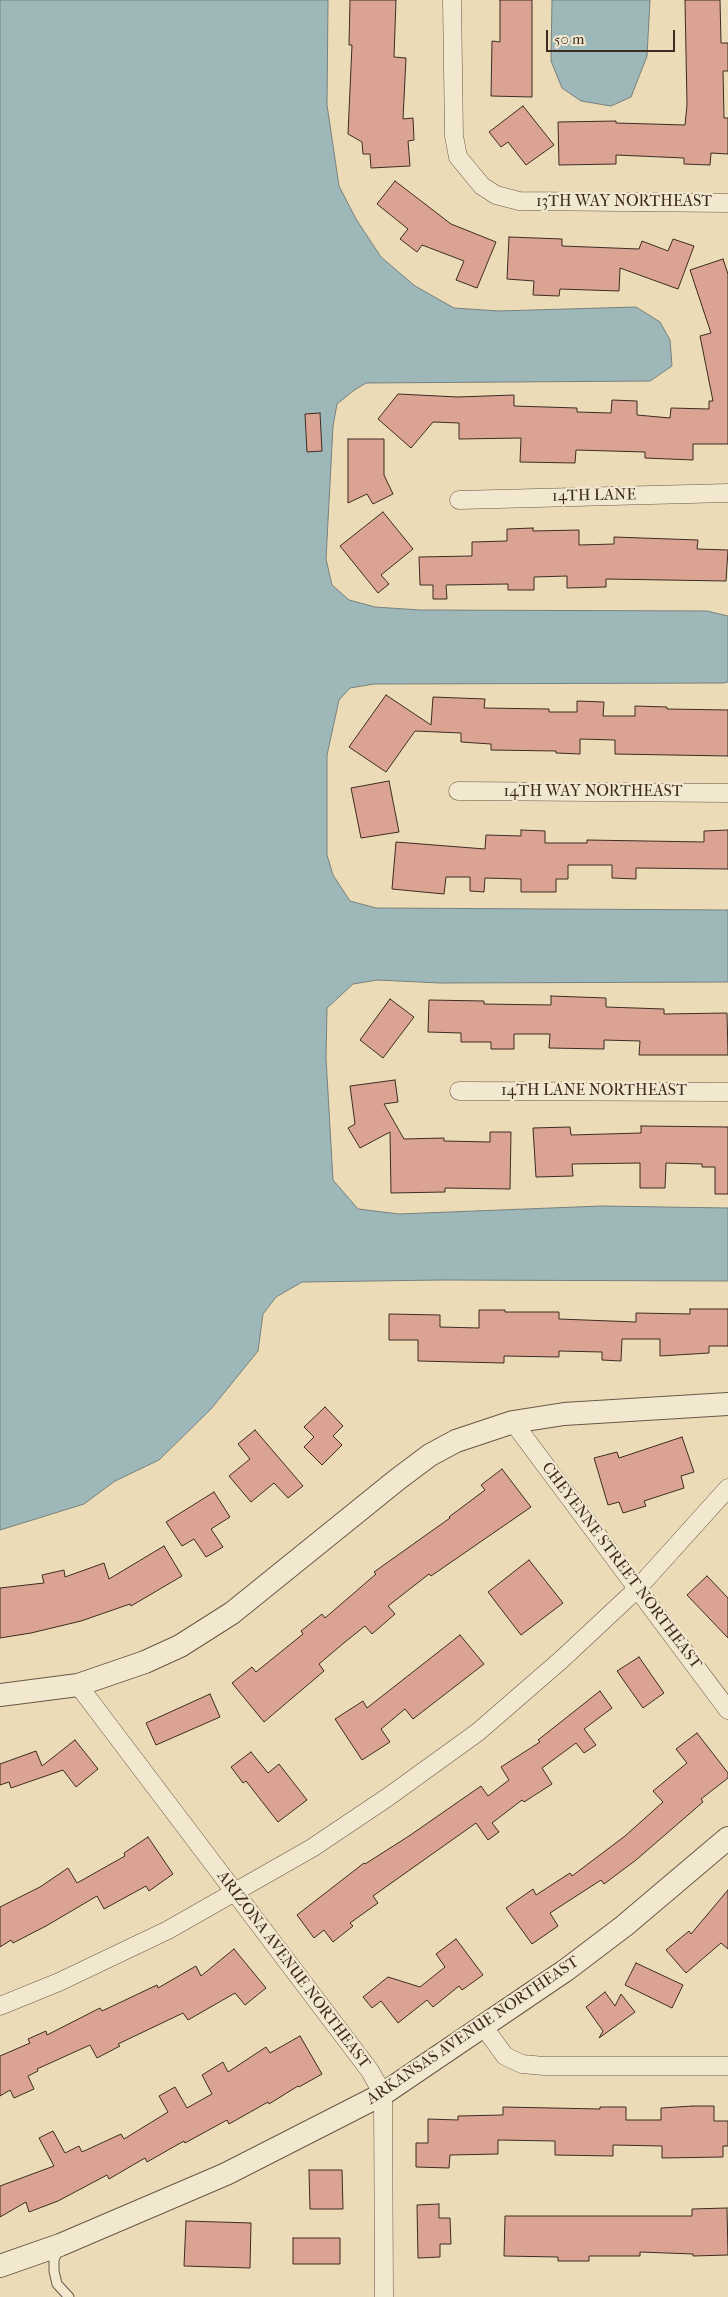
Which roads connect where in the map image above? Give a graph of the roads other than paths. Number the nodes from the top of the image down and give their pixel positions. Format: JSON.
{"nodes":[{"id":1,"x":452,"y":0,"type":"edge"},
{"id":2,"x":728,"y":203,"type":"edge"},
{"id":3,"x":728,"y":494,"type":"edge"},
{"id":4,"x":459,"y":500,"type":"dead end"},
{"id":5,"x":458,"y":791,"type":"dead end"},
{"id":6,"x":728,"y":793,"type":"edge"},
{"id":7,"x":459,"y":1091,"type":"dead end"},
{"id":8,"x":728,"y":1092,"type":"edge"},
{"id":9,"x":728,"y":1404,"type":"edge"},
{"id":10,"x":513,"y":1422,"type":"junction"},
{"id":11,"x":728,"y":1488,"type":"edge"},
{"id":12,"x":637,"y":1589,"type":"junction"},
{"id":13,"x":78,"y":1685,"type":"junction"},
{"id":14,"x":0,"y":1695,"type":"edge"},
{"id":15,"x":728,"y":1710,"type":"edge"},
{"id":16,"x":728,"y":1838,"type":"edge"},
{"id":17,"x":235,"y":1893,"type":"junction"},
{"id":18,"x":0,"y":2006,"type":"edge"},
{"id":19,"x":483,"y":2026,"type":"junction"},
{"id":20,"x":728,"y":2066,"type":"edge"},
{"id":21,"x":383,"y":2094,"type":"junction"},
{"id":22,"x":60,"y":2246,"type":"junction"},
{"id":23,"x":0,"y":2266,"type":"edge"},
{"id":24,"x":68,"y":2297,"type":"edge"},
{"id":25,"x":384,"y":2297,"type":"edge"}],
"edges":[{"from":1,"to":2,"type":"street","name":"13TH WAY NORTHEAST"},
{"from":3,"to":4,"type":"street","name":"14TH LANE"},
{"from":5,"to":6,"type":"street","name":"14TH WAY NORTHEAST"},
{"from":7,"to":8,"type":"street","name":"14TH LANE NORTHEAST"},
{"from":9,"to":10,"type":"street"},
{"from":10,"to":12,"type":"street","name":"CHEYENNE STREET NORTHEAST"},
{"from":10,"to":13,"type":"street"},
{"from":11,"to":12,"type":"street"},
{"from":12,"to":15,"type":"street","name":"CHEYENNE STREET NORTHEAST"},
{"from":12,"to":17,"type":"street"},
{"from":13,"to":14,"type":"street"},
{"from":13,"to":17,"type":"street","name":"ARIZONA AVENUE NORTHEAST"},
{"from":16,"to":19,"type":"street","name":"ARKANSAS AVENUE NORTHEAST"},
{"from":17,"to":18,"type":"street"},
{"from":17,"to":21,"type":"street","name":"ARIZONA AVENUE NORTHEAST"},
{"from":19,"to":20,"type":"street"},
{"from":19,"to":21,"type":"street","name":"ARKANSAS AVENUE NORTHEAST"},
{"from":21,"to":22,"type":"street","name":"ARKANSAS AVENUE NORTHEAST"},
{"from":21,"to":25,"type":"street","name":"ARIZONA AVENUE NORTHEAST"},
{"from":22,"to":23,"type":"street","name":"ARKANSAS AVENUE NORTHEAST"},
{"from":22,"to":24,"type":"lane"}]}
